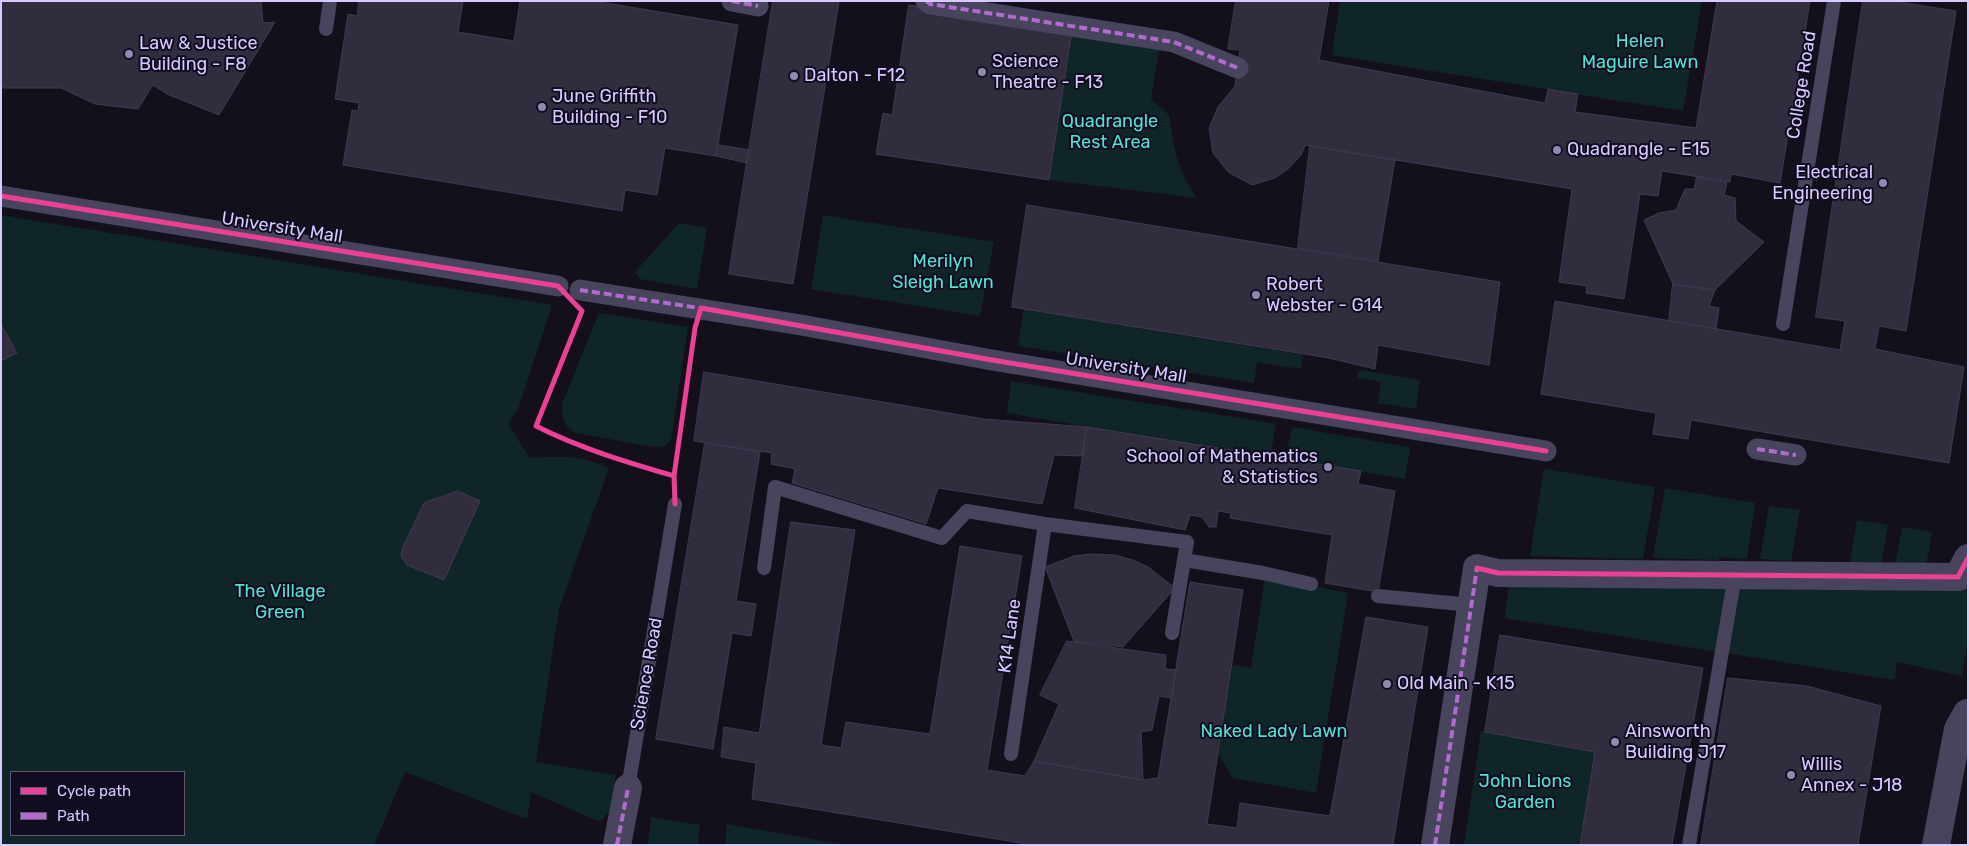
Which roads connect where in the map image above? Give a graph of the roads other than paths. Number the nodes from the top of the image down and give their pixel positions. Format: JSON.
{"nodes":[{"id":1,"x":330,"y":1,"type":"edge"},
{"id":2,"x":732,"y":1,"type":"edge"},
{"id":3,"x":926,"y":1,"type":"edge"},
{"id":4,"x":1834,"y":1,"type":"edge"},
{"id":5,"x":758,"y":6,"type":"dead end"},
{"id":6,"x":326,"y":30,"type":"dead end"},
{"id":7,"x":1238,"y":68,"type":"dead end"},
{"id":8,"x":1,"y":196,"type":"edge"},
{"id":9,"x":558,"y":286,"type":"dead end"},
{"id":10,"x":580,"y":290,"type":"dead end"},
{"id":11,"x":1783,"y":324,"type":"dead end"},
{"id":12,"x":1757,"y":449,"type":"dead end"},
{"id":13,"x":1546,"y":451,"type":"dead end"},
{"id":14,"x":1796,"y":455,"type":"dead end"},
{"id":15,"x":675,"y":504,"type":"dead end"},
{"id":16,"x":1045,"y":524,"type":"junction"},
{"id":17,"x":1968,"y":558,"type":"edge"},
{"id":18,"x":1184,"y":560,"type":"junction"},
{"id":19,"x":764,"y":568,"type":"dead end"},
{"id":20,"x":1734,"y":575,"type":"junction"},
{"id":21,"x":1311,"y":584,"type":"dead end"},
{"id":22,"x":1378,"y":596,"type":"dead end"},
{"id":23,"x":1471,"y":605,"type":"junction"},
{"id":24,"x":1172,"y":633,"type":"dead end"},
{"id":25,"x":1967,"y":713,"type":"edge"},
{"id":26,"x":1012,"y":754,"type":"dead end"},
{"id":27,"x":628,"y":788,"type":"joint"},
{"id":28,"x":617,"y":845,"type":"edge"},
{"id":29,"x":1435,"y":845,"type":"edge"},
{"id":30,"x":1688,"y":845,"type":"edge"},
{"id":31,"x":1936,"y":845,"type":"edge"}],
"edges":[{"from":1,"to":6,"type":"lane"},
{"from":2,"to":5,"type":"street"},
{"from":3,"to":7,"type":"street"},
{"from":4,"to":11,"type":"lane","name":"College Road"},
{"from":8,"to":9,"type":"street","name":"University Mall"},
{"from":10,"to":13,"type":"street","name":"University Mall"},
{"from":12,"to":14,"type":"street"},
{"from":15,"to":27,"type":"lane","name":"Science Road"},
{"from":16,"to":18,"type":"lane"},
{"from":16,"to":19,"type":"lane"},
{"from":16,"to":26,"type":"lane","name":"K14 Lane"},
{"from":17,"to":20,"type":"street"},
{"from":18,"to":21,"type":"lane"},
{"from":18,"to":24,"type":"lane"},
{"from":20,"to":23,"type":"street"},
{"from":20,"to":30,"type":"lane"},
{"from":22,"to":23,"type":"lane"},
{"from":23,"to":29,"type":"street"},
{"from":25,"to":31,"type":"street"},
{"from":27,"to":28,"type":"street","name":"Science Road"}]}
